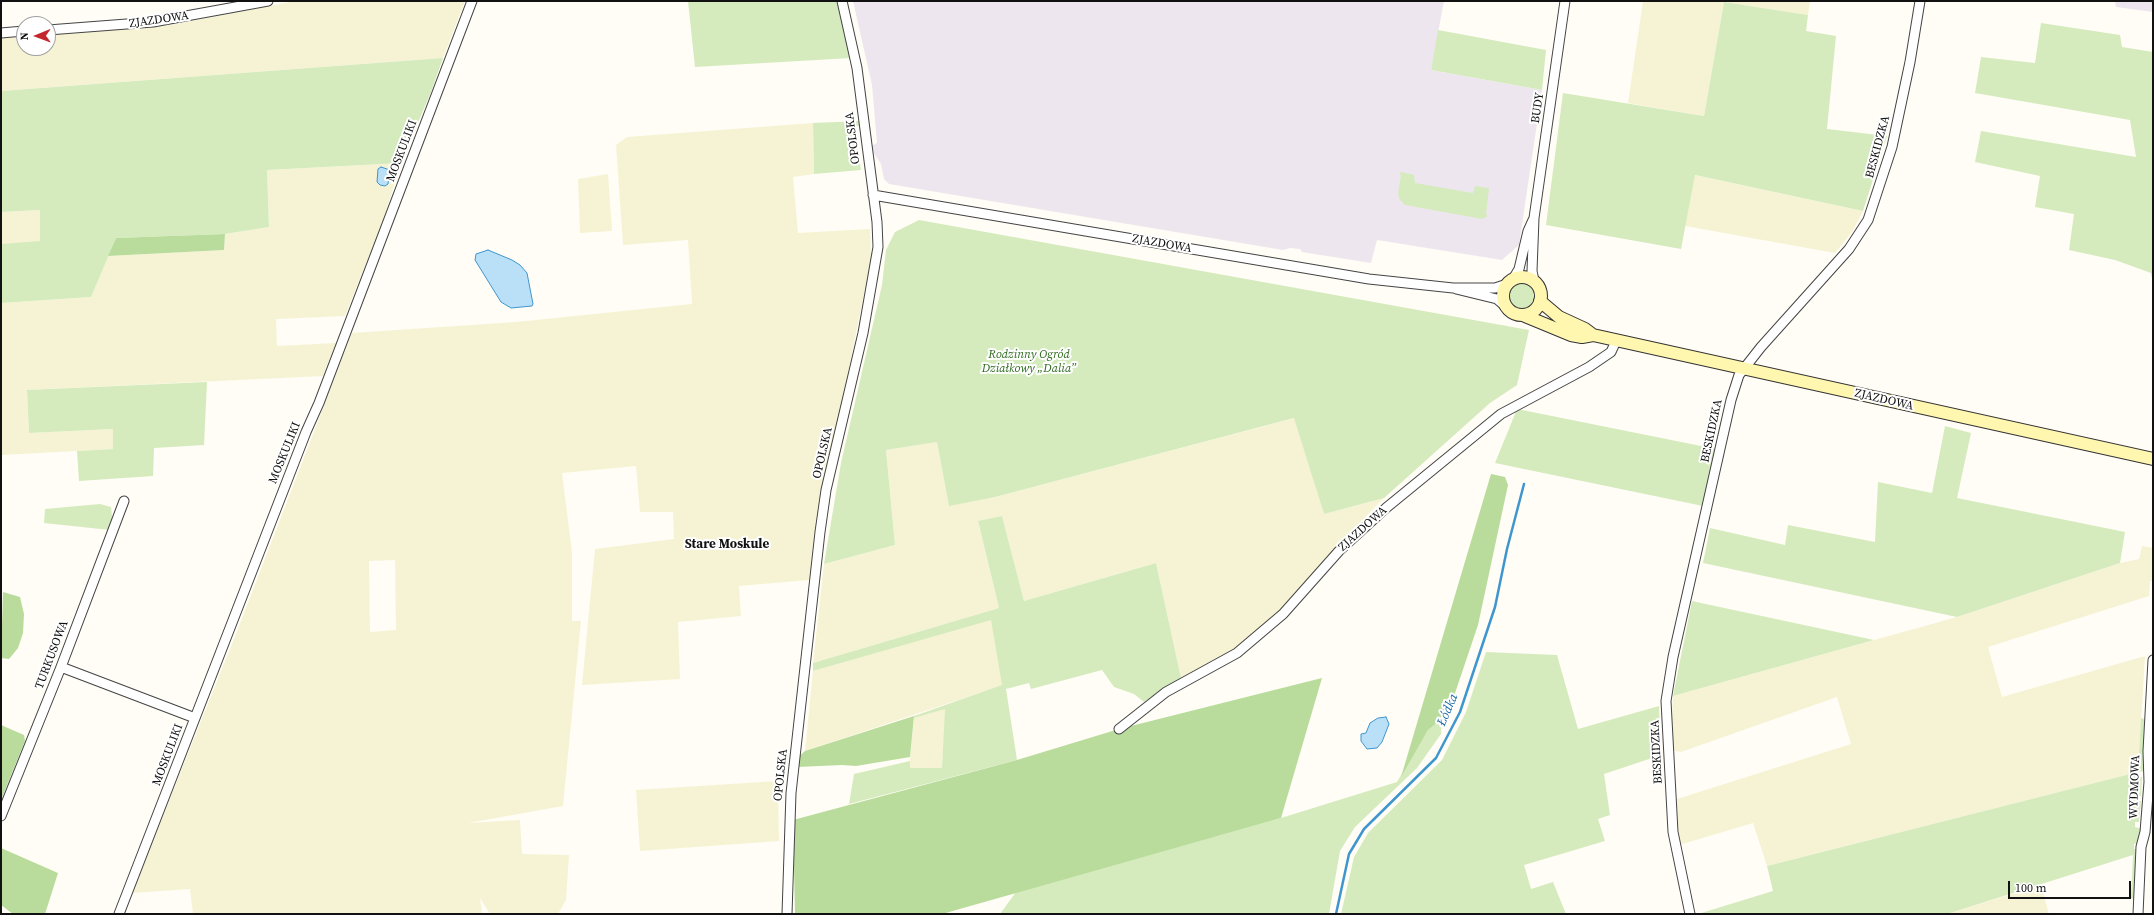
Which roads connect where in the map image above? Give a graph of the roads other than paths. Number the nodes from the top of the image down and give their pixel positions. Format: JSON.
{"nodes":[{"id":1,"x":268,"y":1,"type":"edge"},
{"id":2,"x":472,"y":1,"type":"edge"},
{"id":3,"x":842,"y":1,"type":"edge"},
{"id":4,"x":1565,"y":1,"type":"edge"},
{"id":5,"x":1920,"y":1,"type":"edge"},
{"id":6,"x":56,"y":29,"type":"edge"},
{"id":7,"x":16,"y":32,"type":"edge"},
{"id":8,"x":1,"y":33,"type":"edge"},
{"id":9,"x":873,"y":195,"type":"junction"},
{"id":10,"x":1534,"y":218,"type":"junction"},
{"id":11,"x":1510,"y":281,"type":"junction"},
{"id":12,"x":1534,"y":281,"type":"junction"},
{"id":13,"x":1453,"y":288,"type":"junction"},
{"id":14,"x":1540,"y":301,"type":"junction"},
{"id":15,"x":1504,"y":304,"type":"junction"},
{"id":16,"x":1526,"y":316,"type":"junction"},
{"id":17,"x":1593,"y":335,"type":"junction"},
{"id":18,"x":1616,"y":341,"type":"junction"},
{"id":19,"x":1744,"y":369,"type":"junction"},
{"id":20,"x":2153,"y":459,"type":"edge"},
{"id":21,"x":124,"y":501,"type":"dead end"},
{"id":22,"x":2153,"y":660,"type":"edge"},
{"id":23,"x":61,"y":667,"type":"junction"},
{"id":24,"x":195,"y":718,"type":"junction"},
{"id":25,"x":1119,"y":729,"type":"dead end"},
{"id":26,"x":1,"y":816,"type":"edge"},
{"id":27,"x":119,"y":914,"type":"edge"},
{"id":28,"x":786,"y":914,"type":"edge"},
{"id":29,"x":1690,"y":914,"type":"edge"},
{"id":30,"x":2138,"y":914,"type":"edge"}],
"edges":[{"from":1,"to":6,"type":"street","name":"ZJAZDOWA"},
{"from":2,"to":24,"type":"street","name":"MOSKULIKI"},
{"from":3,"to":9,"type":"street","name":"OPOLSKA"},
{"from":4,"to":10,"type":"street","name":"BUDY"},
{"from":5,"to":19,"type":"street","name":"BESKIDZKA"},
{"from":7,"to":8,"type":"street"},
{"from":9,"to":13,"type":"street","name":"ZJAZDOWA"},
{"from":9,"to":28,"type":"street","name":"OPOLSKA"},
{"from":10,"to":11,"type":"street","name":"BUDY"},
{"from":10,"to":12,"type":"street","name":"BUDY"},
{"from":11,"to":12,"type":"street"},
{"from":11,"to":13,"type":"street","name":"ZJAZDOWA"},
{"from":11,"to":15,"type":"street"},
{"from":12,"to":14,"type":"street"},
{"from":13,"to":15,"type":"street","name":"ZJAZDOWA"},
{"from":14,"to":16,"type":"street"},
{"from":14,"to":17,"type":"street","name":"ZJAZDOWA"},
{"from":15,"to":16,"type":"street"},
{"from":16,"to":17,"type":"street","name":"ZJAZDOWA"},
{"from":17,"to":18,"type":"street","name":"ZJAZDOWA"},
{"from":18,"to":19,"type":"street","name":"ZJAZDOWA"},
{"from":18,"to":25,"type":"street","name":"ZJAZDOWA"},
{"from":19,"to":20,"type":"street","name":"ZJAZDOWA"},
{"from":19,"to":29,"type":"street","name":"BESKIDZKA"},
{"from":21,"to":23,"type":"street","name":"TURKUSOWA"},
{"from":22,"to":30,"type":"street","name":"WYDMOWA"},
{"from":23,"to":24,"type":"street"},
{"from":23,"to":26,"type":"street","name":"TURKUSOWA"},
{"from":24,"to":27,"type":"street","name":"MOSKULIKI"}]}
